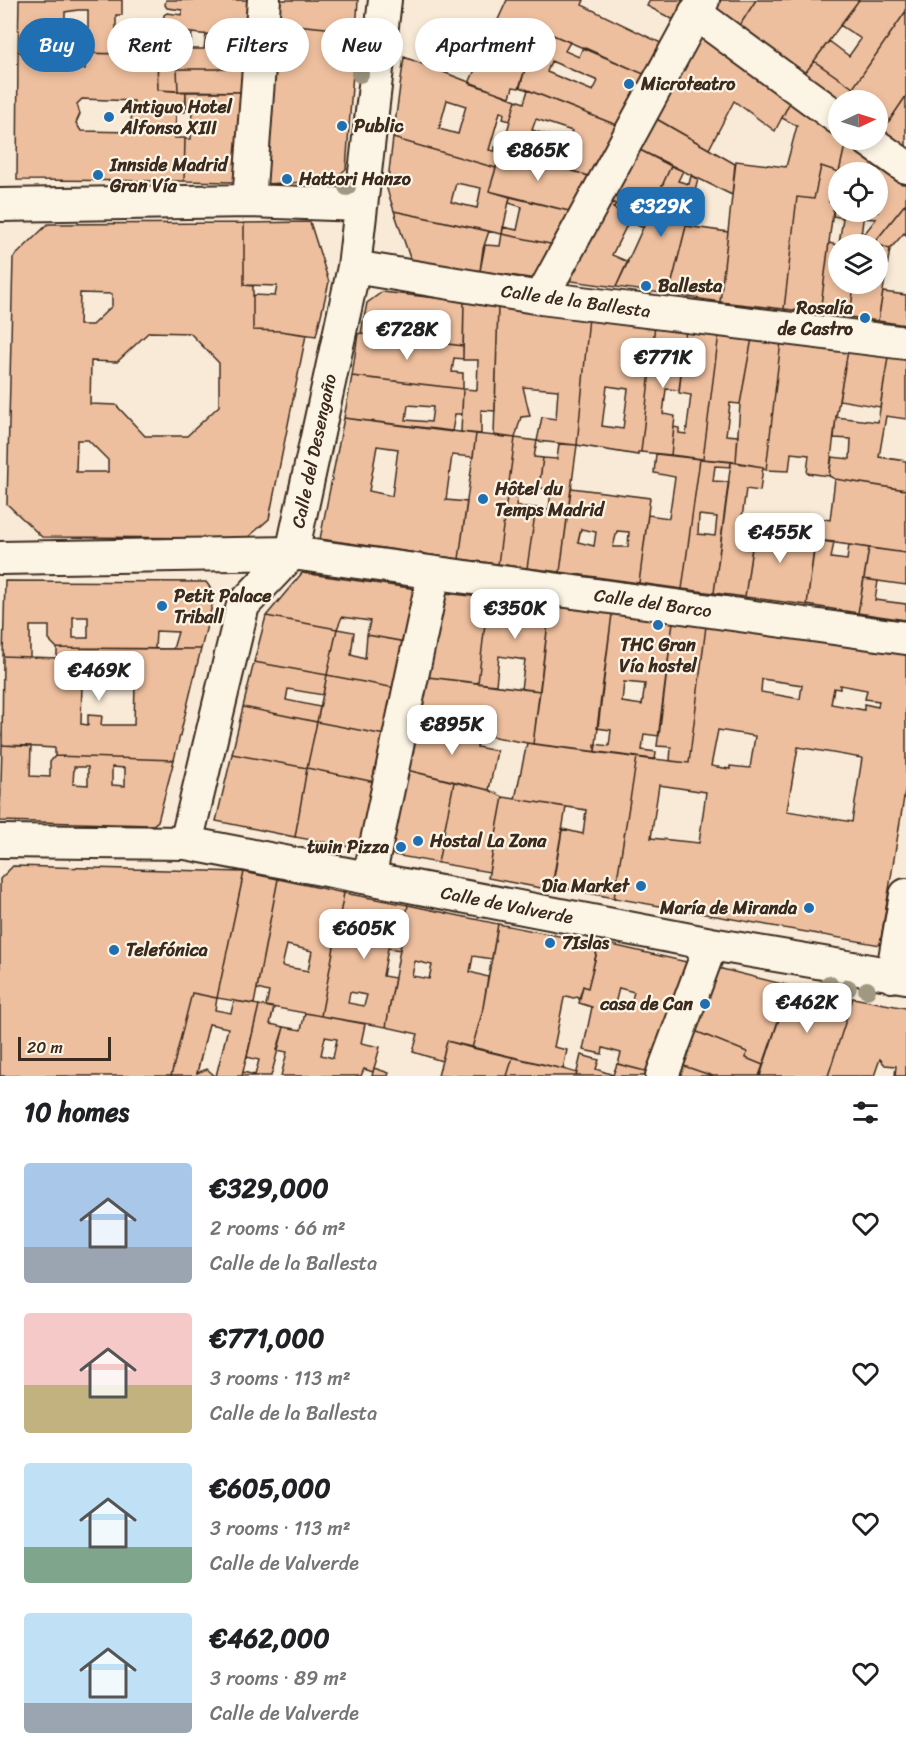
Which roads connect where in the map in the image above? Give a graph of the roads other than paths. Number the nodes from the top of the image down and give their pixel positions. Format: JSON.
{"nodes":[{"id":1,"x":264,"y":0,"type":"edge"},
{"id":2,"x":385,"y":0,"type":"edge"},
{"id":3,"x":699,"y":6,"type":"edge"},
{"id":4,"x":828,"y":110,"type":"edge"},
{"id":5,"x":882,"y":150,"type":"edge"},
{"id":6,"x":906,"y":167,"type":"edge"},
{"id":7,"x":249,"y":201,"type":"junction"},
{"id":8,"x":361,"y":205,"type":"junction"},
{"id":9,"x":0,"y":206,"type":"edge"},
{"id":10,"x":354,"y":267,"type":"junction"},
{"id":11,"x":541,"y":298,"type":"junction"},
{"id":12,"x":906,"y":344,"type":"edge"},
{"id":13,"x":292,"y":553,"type":"junction"},
{"id":14,"x":0,"y":558,"type":"edge"},
{"id":15,"x":434,"y":573,"type":"junction"},
{"id":16,"x":906,"y":638,"type":"edge"},
{"id":17,"x":0,"y":841,"type":"edge"},
{"id":18,"x":186,"y":843,"type":"junction"},
{"id":19,"x":369,"y":878,"type":"junction"},
{"id":20,"x":906,"y":895,"type":"edge"},
{"id":21,"x":711,"y":944,"type":"junction"},
{"id":22,"x":899,"y":976,"type":"edge"},
{"id":23,"x":662,"y":1076,"type":"edge"}],
"edges":[{"from":1,"to":7,"type":"street"},
{"from":2,"to":8,"type":"street","name":"Calle del Desengaño"},
{"from":3,"to":4,"type":"street"},
{"from":3,"to":11,"type":"street"},
{"from":5,"to":6,"type":"street"},
{"from":7,"to":8,"type":"street"},
{"from":7,"to":9,"type":"street"},
{"from":8,"to":10,"type":"street","name":"Calle del Desengaño"},
{"from":10,"to":11,"type":"street","name":"Calle de la Ballesta"},
{"from":10,"to":13,"type":"street","name":"Calle del Desengaño"},
{"from":11,"to":12,"type":"street","name":"Calle de la Ballesta"},
{"from":13,"to":14,"type":"street","name":"Calle del Barco"},
{"from":13,"to":15,"type":"street","name":"Calle del Barco"},
{"from":13,"to":18,"type":"street","name":"Calle del Desengaño"},
{"from":15,"to":16,"type":"street","name":"Calle del Barco"},
{"from":15,"to":19,"type":"street"},
{"from":17,"to":18,"type":"street","name":"Calle de Valverde"},
{"from":18,"to":19,"type":"street","name":"Calle de Valverde"},
{"from":19,"to":21,"type":"street","name":"Calle de Valverde"},
{"from":20,"to":22,"type":"street"},
{"from":21,"to":22,"type":"street","name":"Calle de Valverde"},
{"from":21,"to":23,"type":"street"}]}
